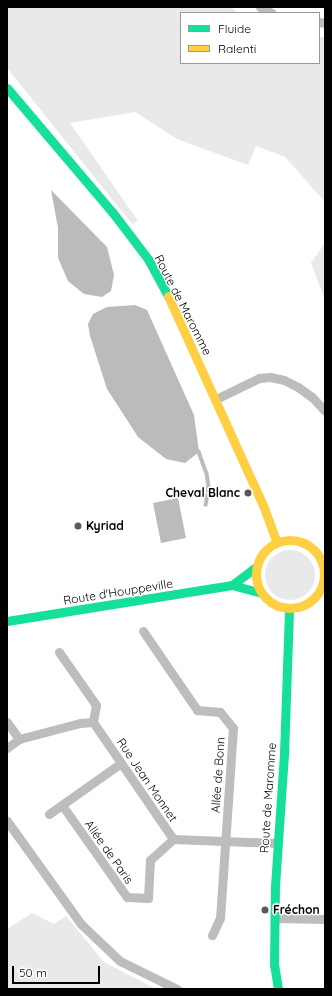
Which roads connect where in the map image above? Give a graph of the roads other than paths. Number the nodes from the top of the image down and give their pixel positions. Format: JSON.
{"nodes":[{"id":1,"x":260,"y":7,"type":"edge"},
{"id":2,"x":270,"y":12,"type":"edge"},
{"id":3,"x":7,"y":88,"type":"edge"},
{"id":4,"x":216,"y":399,"type":"junction"},
{"id":5,"x":325,"y":410,"type":"edge"},
{"id":6,"x":277,"y":542,"type":"junction"},
{"id":7,"x":323,"y":560,"type":"edge"},
{"id":8,"x":256,"y":567,"type":"junction"},
{"id":9,"x":324,"y":581,"type":"edge"},
{"id":10,"x":232,"y":585,"type":"junction"},
{"id":11,"x":261,"y":593,"type":"junction"},
{"id":12,"x":290,"y":608,"type":"junction"},
{"id":13,"x":7,"y":621,"type":"edge"},
{"id":14,"x":143,"y":631,"type":"dead end"},
{"id":15,"x":59,"y":652,"type":"dead end"},
{"id":16,"x":7,"y":722,"type":"edge"},
{"id":17,"x":93,"y":722,"type":"junction"},
{"id":18,"x":20,"y":739,"type":"junction"},
{"id":19,"x":7,"y":748,"type":"edge"},
{"id":20,"x":121,"y":763,"type":"junction"},
{"id":21,"x":62,"y":805,"type":"junction"},
{"id":22,"x":49,"y":814,"type":"dead end"},
{"id":23,"x":7,"y":821,"type":"edge"},
{"id":24,"x":173,"y":839,"type":"junction"},
{"id":25,"x":225,"y":842,"type":"junction"},
{"id":26,"x":277,"y":843,"type":"junction"},
{"id":27,"x":276,"y":918,"type":"junction"},
{"id":28,"x":325,"y":919,"type":"edge"},
{"id":29,"x":212,"y":935,"type":"dead end"},
{"id":30,"x":177,"y":989,"type":"edge"},
{"id":31,"x":278,"y":989,"type":"edge"}],
"edges":[{"from":1,"to":2,"type":"street"},
{"from":3,"to":4,"type":"street","name":"Route de Maromme"},
{"from":4,"to":5,"type":"street"},
{"from":4,"to":6,"type":"street","name":"Route de Maromme"},
{"from":6,"to":7,"type":"street"},
{"from":6,"to":8,"type":"street"},
{"from":7,"to":9,"type":"street"},
{"from":8,"to":10,"type":"street","name":"Route d'Houppeville"},
{"from":8,"to":11,"type":"street"},
{"from":9,"to":12,"type":"street"},
{"from":10,"to":11,"type":"street","name":"Route d'Houppeville"},
{"from":10,"to":13,"type":"street","name":"Route d'Houppeville"},
{"from":11,"to":12,"type":"street"},
{"from":12,"to":26,"type":"street","name":"Route de Maromme"},
{"from":14,"to":25,"type":"street","name":"Allée de Bonn"},
{"from":15,"to":17,"type":"street"},
{"from":16,"to":18,"type":"street"},
{"from":17,"to":18,"type":"street"},
{"from":17,"to":20,"type":"street","name":"Rue Jean Monnet"},
{"from":18,"to":19,"type":"street"},
{"from":20,"to":21,"type":"street"},
{"from":20,"to":24,"type":"street","name":"Rue Jean Monnet"},
{"from":21,"to":22,"type":"street"},
{"from":21,"to":24,"type":"street","name":"Allée de Paris"},
{"from":23,"to":30,"type":"street"},
{"from":24,"to":25,"type":"street","name":"Rue Jean Monnet"},
{"from":25,"to":26,"type":"street","name":"Rue Jean Monnet"},
{"from":25,"to":29,"type":"street"},
{"from":26,"to":27,"type":"street","name":"Route de Maromme"},
{"from":27,"to":28,"type":"street"},
{"from":27,"to":31,"type":"street","name":"Route de Maromme"}]}
